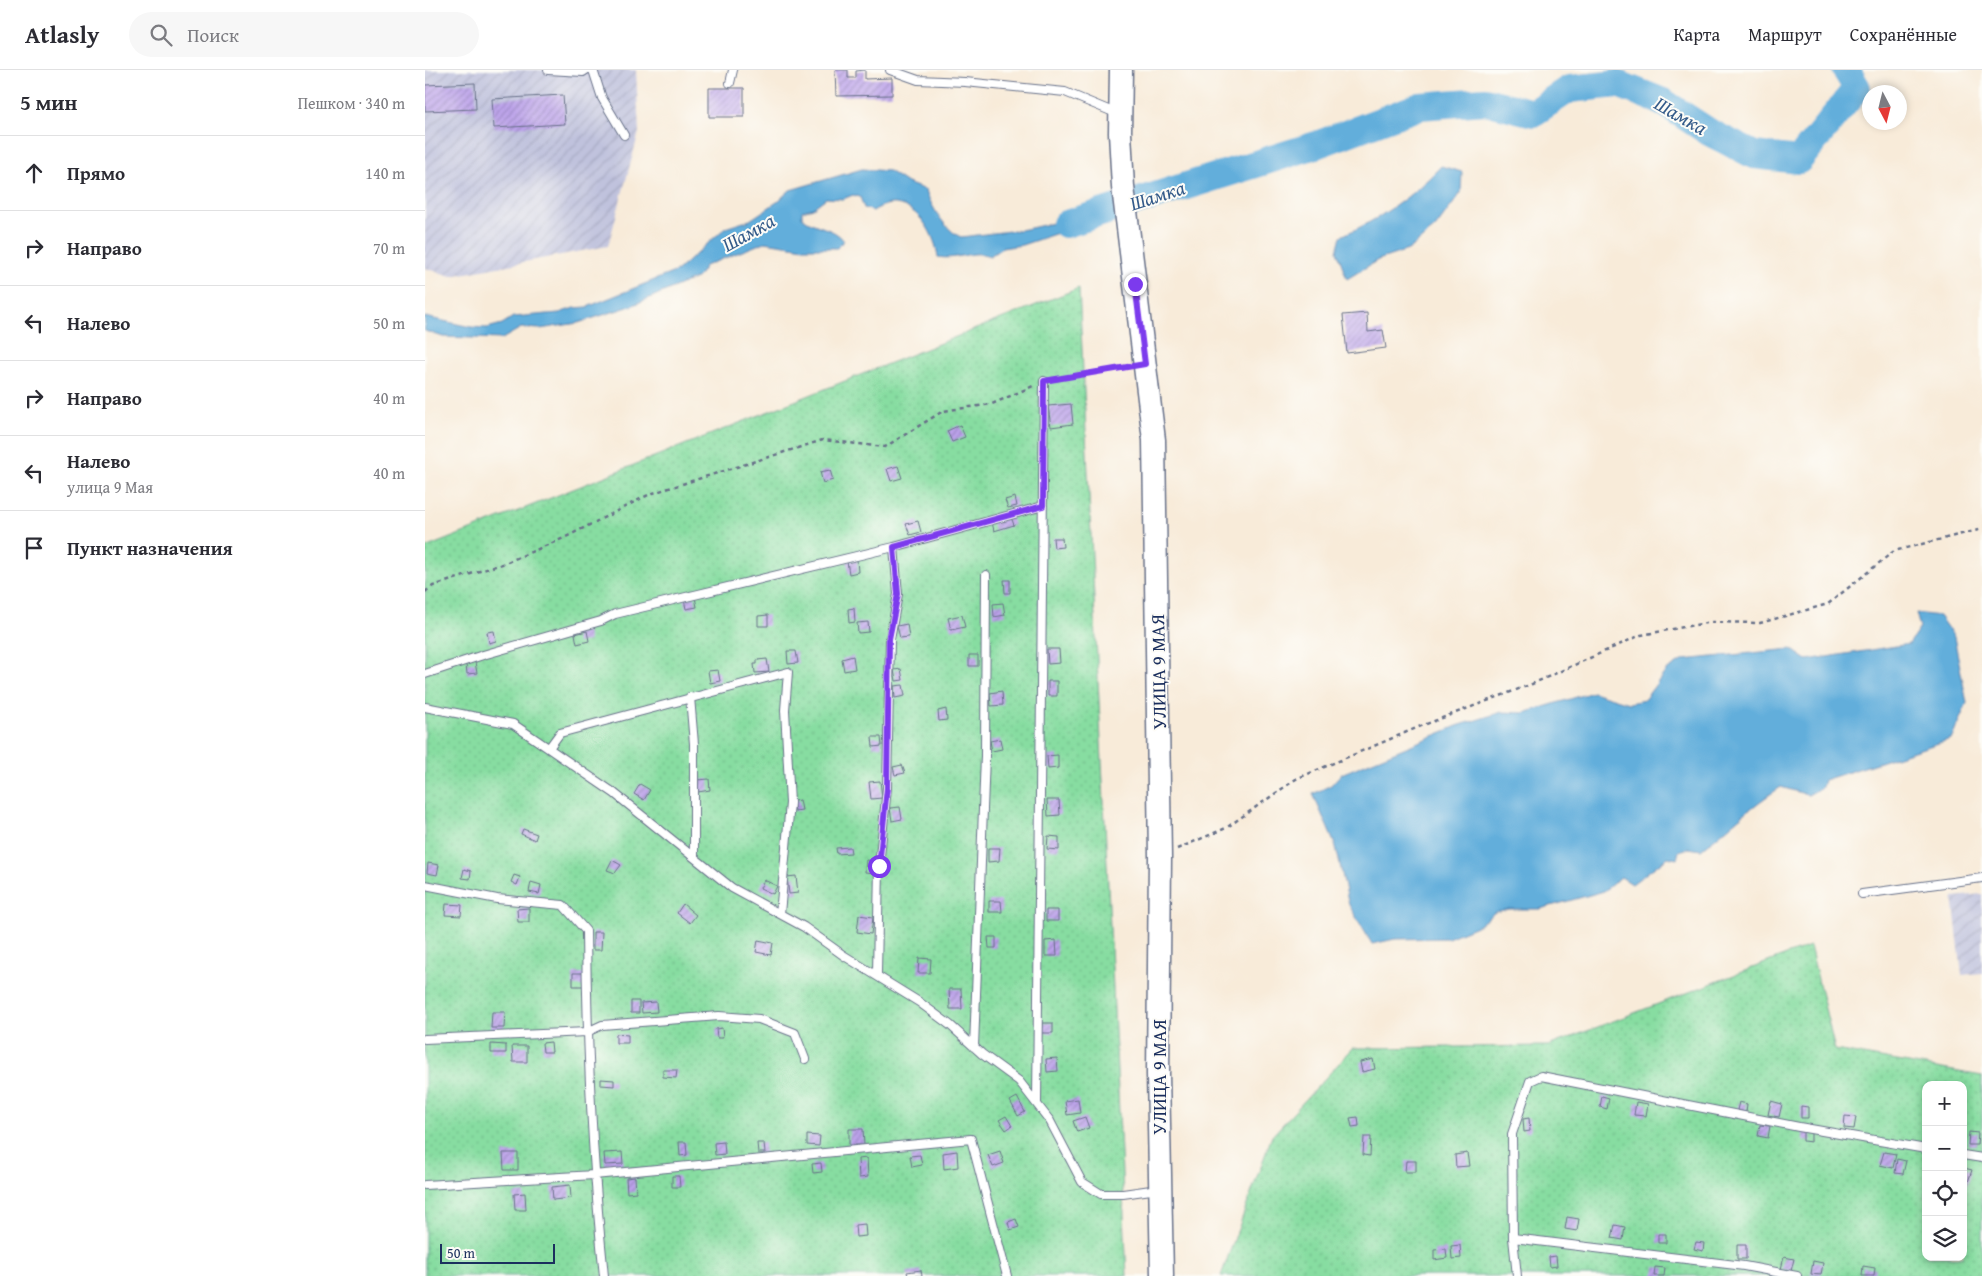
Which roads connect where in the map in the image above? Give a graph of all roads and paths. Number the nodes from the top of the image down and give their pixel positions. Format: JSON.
{"nodes":[{"id":1,"x":549,"y":70,"type":"edge"},
{"id":2,"x":586,"y":70,"type":"edge"},
{"id":3,"x":593,"y":70,"type":"edge"},
{"id":4,"x":733,"y":70,"type":"edge"},
{"id":5,"x":890,"y":70,"type":"edge"},
{"id":6,"x":1121,"y":70,"type":"edge"},
{"id":7,"x":730,"y":83,"type":"dead end"},
{"id":8,"x":1120,"y":115,"type":"junction"},
{"id":9,"x":624,"y":135,"type":"dead end"},
{"id":10,"x":1145,"y":364,"type":"junction"},
{"id":11,"x":1044,"y":381,"type":"junction"},
{"id":12,"x":1043,"y":506,"type":"junction"},
{"id":13,"x":1982,"y":529,"type":"edge"},
{"id":14,"x":894,"y":547,"type":"junction"},
{"id":15,"x":987,"y":575,"type":"dead end"},
{"id":16,"x":425,"y":592,"type":"edge"},
{"id":17,"x":425,"y":674,"type":"edge"},
{"id":18,"x":689,"y":697,"type":"junction"},
{"id":19,"x":425,"y":707,"type":"edge"},
{"id":20,"x":549,"y":748,"type":"junction"},
{"id":21,"x":694,"y":857,"type":"junction"},
{"id":22,"x":1160,"y":857,"type":"junction"},
{"id":23,"x":1982,"y":878,"type":"edge"},
{"id":24,"x":425,"y":885,"type":"edge"},
{"id":25,"x":1862,"y":894,"type":"dead end"},
{"id":26,"x":780,"y":914,"type":"junction"},
{"id":27,"x":877,"y":974,"type":"junction"},
{"id":28,"x":587,"y":1032,"type":"junction"},
{"id":29,"x":425,"y":1039,"type":"edge"},
{"id":30,"x":974,"y":1047,"type":"junction"},
{"id":31,"x":805,"y":1059,"type":"dead end"},
{"id":32,"x":1037,"y":1103,"type":"junction"},
{"id":33,"x":1922,"y":1148,"type":"edge"},
{"id":34,"x":1967,"y":1156,"type":"edge"},
{"id":35,"x":1982,"y":1158,"type":"edge"},
{"id":36,"x":594,"y":1175,"type":"junction"},
{"id":37,"x":425,"y":1185,"type":"edge"},
{"id":38,"x":1160,"y":1189,"type":"junction"},
{"id":39,"x":1513,"y":1238,"type":"junction"},
{"id":40,"x":604,"y":1276,"type":"edge"},
{"id":41,"x":1007,"y":1276,"type":"edge"},
{"id":42,"x":1162,"y":1276,"type":"edge"},
{"id":43,"x":1517,"y":1276,"type":"edge"},
{"id":44,"x":1797,"y":1276,"type":"edge"}],
"edges":[{"from":1,"to":2,"type":"lane"},
{"from":3,"to":9,"type":"lane"},
{"from":4,"to":7,"type":"lane"},
{"from":5,"to":8,"type":"lane"},
{"from":6,"to":8,"type":"main road","name":"УЛИЦА 9 МАЯ"},
{"from":8,"to":10,"type":"main road","name":"УЛИЦА 9 МАЯ"},
{"from":10,"to":11,"type":"path"},
{"from":10,"to":22,"type":"main road","name":"УЛИЦА 9 МАЯ"},
{"from":11,"to":12,"type":"lane"},
{"from":11,"to":16,"type":"path"},
{"from":12,"to":14,"type":"lane"},
{"from":12,"to":32,"type":"lane"},
{"from":13,"to":22,"type":"path"},
{"from":14,"to":17,"type":"lane"},
{"from":14,"to":27,"type":"lane"},
{"from":15,"to":30,"type":"lane"},
{"from":18,"to":20,"type":"lane"},
{"from":18,"to":21,"type":"lane"},
{"from":18,"to":26,"type":"lane"},
{"from":19,"to":20,"type":"lane"},
{"from":20,"to":21,"type":"lane"},
{"from":21,"to":26,"type":"lane"},
{"from":22,"to":38,"type":"main road","name":"УЛИЦА 9 МАЯ"},
{"from":23,"to":25,"type":"lane"},
{"from":24,"to":28,"type":"lane"},
{"from":26,"to":27,"type":"lane"},
{"from":27,"to":30,"type":"lane"},
{"from":28,"to":29,"type":"lane"},
{"from":28,"to":31,"type":"lane"},
{"from":28,"to":36,"type":"lane"},
{"from":30,"to":32,"type":"lane"},
{"from":32,"to":38,"type":"lane"},
{"from":33,"to":39,"type":"lane"},
{"from":34,"to":35,"type":"lane"},
{"from":36,"to":37,"type":"lane"},
{"from":36,"to":40,"type":"lane"},
{"from":36,"to":41,"type":"lane"},
{"from":38,"to":42,"type":"main road","name":"УЛИЦА 9 МАЯ"},
{"from":39,"to":43,"type":"lane"},
{"from":39,"to":44,"type":"lane"}]}
